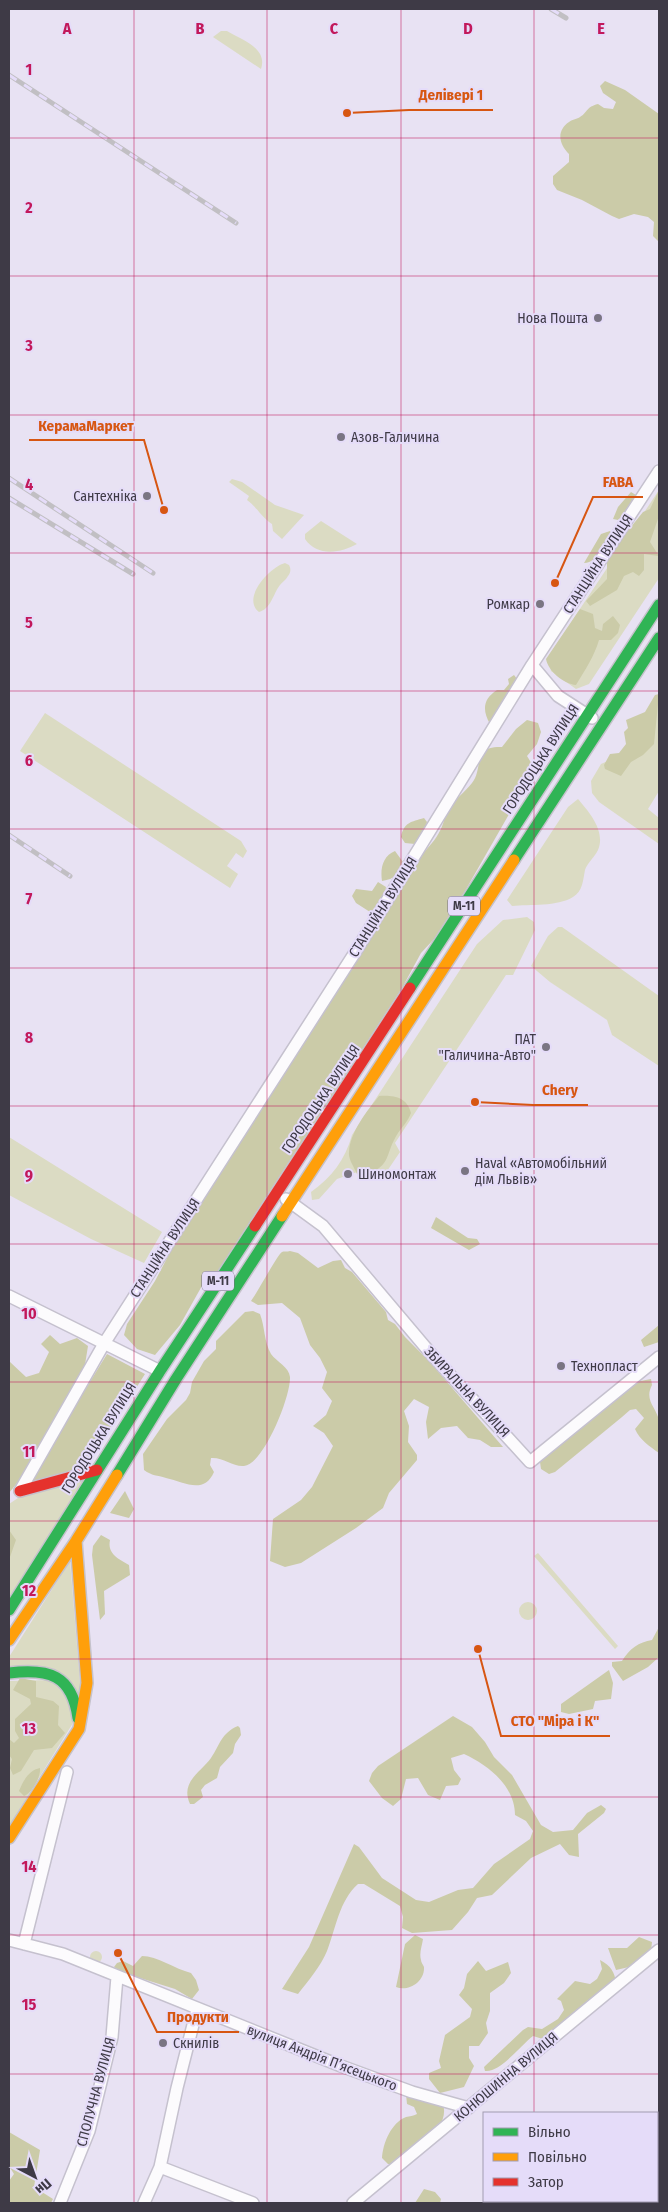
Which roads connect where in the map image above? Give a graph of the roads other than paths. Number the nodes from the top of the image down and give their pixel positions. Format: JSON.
{"nodes":[{"id":1,"x":659,"y":471,"type":"edge"},
{"id":2,"x":659,"y":605,"type":"edge"},
{"id":3,"x":659,"y":638,"type":"edge"},
{"id":4,"x":532,"y":665,"type":"junction"},
{"id":5,"x":587,"y":715,"type":"junction"},
{"id":6,"x":602,"y":724,"type":"junction"},
{"id":7,"x":276,"y":1192,"type":"junction"},
{"id":8,"x":291,"y":1202,"type":"junction"},
{"id":9,"x":9,"y":1296,"type":"edge"},
{"id":10,"x":105,"y":1342,"type":"junction"},
{"id":11,"x":659,"y":1357,"type":"edge"},
{"id":12,"x":160,"y":1371,"type":"junction"},
{"id":13,"x":97,"y":1470,"type":"junction"},
{"id":14,"x":20,"y":1491,"type":"joint"},
{"id":15,"x":76,"y":1541,"type":"junction"},
{"id":16,"x":9,"y":1610,"type":"edge"},
{"id":17,"x":9,"y":1640,"type":"edge"},
{"id":18,"x":9,"y":1673,"type":"edge"},
{"id":19,"x":79,"y":1729,"type":"junction"},
{"id":20,"x":67,"y":1772,"type":"dead end"},
{"id":21,"x":9,"y":1838,"type":"edge"},
{"id":22,"x":9,"y":1940,"type":"edge"},
{"id":23,"x":24,"y":1944,"type":"junction"},
{"id":24,"x":659,"y":1950,"type":"edge"},
{"id":25,"x":117,"y":1977,"type":"junction"},
{"id":26,"x":197,"y":2009,"type":"junction"},
{"id":27,"x":469,"y":2108,"type":"junction"},
{"id":28,"x":160,"y":2167,"type":"junction"},
{"id":29,"x":226,"y":2198,"type":"edge"},
{"id":30,"x":60,"y":2203,"type":"edge"},
{"id":31,"x":144,"y":2203,"type":"edge"},
{"id":32,"x":253,"y":2203,"type":"edge"},
{"id":33,"x":353,"y":2203,"type":"edge"}],
"edges":[{"from":1,"to":4,"type":"street","name":"СТАНЦІЙНА ВУЛИЦЯ"},
{"from":2,"to":5,"type":"main road","name":"ГОРОДОЦЬКА ВУЛИЦЯ","number":"М-11"},
{"from":3,"to":6,"type":"main road","number":"М-11"},
{"from":4,"to":5,"type":"street"},
{"from":4,"to":10,"type":"street","name":"СТАНЦІЙНА ВУЛИЦЯ"},
{"from":5,"to":6,"type":"street"},
{"from":5,"to":7,"type":"main road","name":"ГОРОДОЦЬКА ВУЛИЦЯ","number":"М-11"},
{"from":6,"to":8,"type":"main road","number":"М-11"},
{"from":7,"to":8,"type":"street"},
{"from":7,"to":12,"type":"main road","name":"ГОРОДОЦЬКА ВУЛИЦЯ","number":"М-11"},
{"from":8,"to":11,"type":"street","name":"ЗБИРАЛЬНА ВУЛИЦЯ"},
{"from":8,"to":15,"type":"main road","number":"М-11"},
{"from":9,"to":10,"type":"street"},
{"from":10,"to":12,"type":"street"},
{"from":10,"to":14,"type":"street","name":"СТАНЦІЙНА ВУЛИЦЯ"},
{"from":12,"to":13,"type":"main road","name":"ГОРОДОЦЬКА ВУЛИЦЯ","number":"М-11"},
{"from":13,"to":14,"type":"main road"},
{"from":13,"to":16,"type":"main road","name":"ГОРОДОЦЬКА ВУЛИЦЯ","number":"М-11"},
{"from":15,"to":17,"type":"main road","number":"М-11"},
{"from":15,"to":19,"type":"main road"},
{"from":18,"to":19,"type":"main road"},
{"from":19,"to":21,"type":"main road"},
{"from":20,"to":23,"type":"street"},
{"from":22,"to":23,"type":"street","name":"вулиця Андрія Пʼясецького"},
{"from":23,"to":25,"type":"street","name":"вулиця Андрія Пʼясецького"},
{"from":24,"to":27,"type":"street","name":"КОНЮШИННА ВУЛИЦЯ"},
{"from":25,"to":26,"type":"street","name":"вулиця Андрія Пʼясецького"},
{"from":25,"to":30,"type":"street","name":"СПОЛУЧНА ВУЛИЦЯ"},
{"from":26,"to":27,"type":"street","name":"вулиця Андрія Пʼясецького"},
{"from":26,"to":28,"type":"street"},
{"from":27,"to":33,"type":"street","name":"КОНЮШИННА ВУЛИЦЯ"},
{"from":28,"to":29,"type":"street"},
{"from":28,"to":31,"type":"street"},
{"from":29,"to":32,"type":"street"}]}
